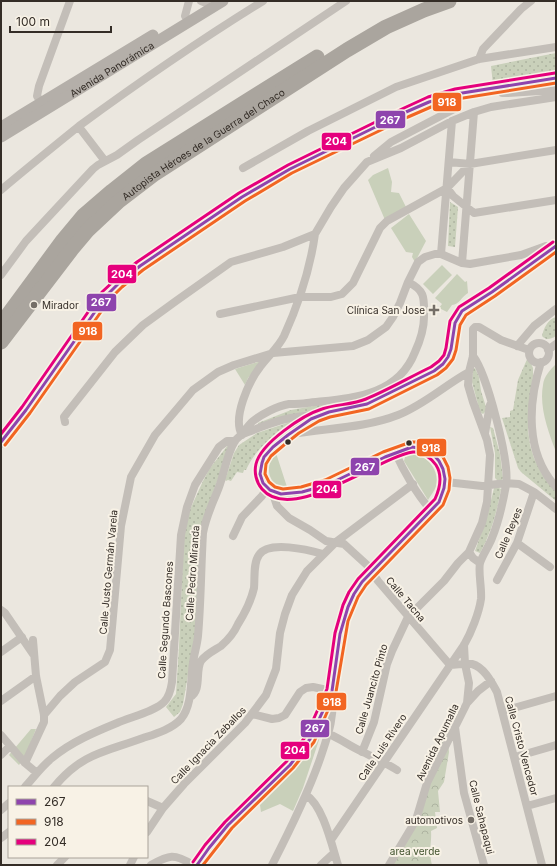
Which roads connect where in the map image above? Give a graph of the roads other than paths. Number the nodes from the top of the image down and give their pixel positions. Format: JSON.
{"nodes":[{"id":1,"x":70,"y":1,"type":"edge"},
{"id":2,"x":189,"y":1,"type":"edge"},
{"id":3,"x":223,"y":1,"type":"edge"},
{"id":4,"x":264,"y":1,"type":"edge"},
{"id":5,"x":346,"y":1,"type":"edge"},
{"id":6,"x":419,"y":1,"type":"edge"},
{"id":7,"x":449,"y":1,"type":"edge"},
{"id":8,"x":531,"y":1,"type":"edge"},
{"id":9,"x":207,"y":3,"type":"edge"},
{"id":10,"x":187,"y":19,"type":"junction"},
{"id":11,"x":556,"y":47,"type":"edge"},
{"id":12,"x":479,"y":60,"type":"junction"},
{"id":13,"x":556,"y":78,"type":"edge"},
{"id":14,"x":499,"y":88,"type":"junction"},
{"id":15,"x":556,"y":90,"type":"edge"},
{"id":16,"x":456,"y":94,"type":"junction"},
{"id":17,"x":556,"y":97,"type":"edge"},
{"id":18,"x":44,"y":106,"type":"junction"},
{"id":19,"x":474,"y":112,"type":"junction"},
{"id":20,"x":452,"y":121,"type":"junction"},
{"id":21,"x":1,"y":127,"type":"edge"},
{"id":22,"x":79,"y":127,"type":"junction"},
{"id":23,"x":1,"y":137,"type":"edge"},
{"id":24,"x":556,"y":150,"type":"edge"},
{"id":25,"x":105,"y":161,"type":"junction"},
{"id":26,"x":367,"y":162,"type":"junction"},
{"id":27,"x":449,"y":162,"type":"junction"},
{"id":28,"x":470,"y":164,"type":"junction"},
{"id":29,"x":243,"y":168,"type":"dead end"},
{"id":30,"x":447,"y":188,"type":"junction"},
{"id":31,"x":1,"y":190,"type":"edge"},
{"id":32,"x":556,"y":200,"type":"edge"},
{"id":33,"x":467,"y":208,"type":"junction"},
{"id":34,"x":315,"y":234,"type":"junction"},
{"id":35,"x":555,"y":246,"type":"edge"},
{"id":36,"x":441,"y":254,"type":"junction"},
{"id":37,"x":462,"y":263,"type":"junction"},
{"id":38,"x":1,"y":275,"type":"edge"},
{"id":39,"x":408,"y":282,"type":"junction"},
{"id":40,"x":300,"y":297,"type":"junction"},
{"id":41,"x":556,"y":309,"type":"edge"},
{"id":42,"x":220,"y":314,"type":"dead end"},
{"id":43,"x":1,"y":324,"type":"edge"},
{"id":44,"x":1,"y":342,"type":"edge"},
{"id":45,"x":556,"y":344,"type":"edge"},
{"id":46,"x":517,"y":346,"type":"junction"},
{"id":47,"x":529,"y":350,"type":"junction"},
{"id":48,"x":548,"y":350,"type":"junction"},
{"id":49,"x":273,"y":353,"type":"junction"},
{"id":50,"x":473,"y":356,"type":"junction"},
{"id":51,"x":541,"y":362,"type":"junction"},
{"id":52,"x":469,"y":372,"type":"junction"},
{"id":53,"x":491,"y":400,"type":"junction"},
{"id":54,"x":317,"y":416,"type":"junction"},
{"id":55,"x":65,"y":422,"type":"dead end"},
{"id":56,"x":485,"y":433,"type":"junction"},
{"id":57,"x":242,"y":434,"type":"junction"},
{"id":58,"x":290,"y":434,"type":"junction"},
{"id":59,"x":235,"y":441,"type":"junction"},
{"id":60,"x":1,"y":442,"type":"edge"},
{"id":61,"x":395,"y":452,"type":"junction"},
{"id":62,"x":446,"y":482,"type":"junction"},
{"id":63,"x":506,"y":483,"type":"junction"},
{"id":64,"x":413,"y":484,"type":"junction"},
{"id":65,"x":489,"y":484,"type":"junction"},
{"id":66,"x":556,"y":487,"type":"edge"},
{"id":67,"x":271,"y":490,"type":"junction"},
{"id":68,"x":534,"y":492,"type":"junction"},
{"id":69,"x":556,"y":509,"type":"edge"},
{"id":70,"x":432,"y":511,"type":"junction"},
{"id":71,"x":233,"y":536,"type":"dead end"},
{"id":72,"x":336,"y":542,"type":"junction"},
{"id":73,"x":517,"y":544,"type":"junction"},
{"id":74,"x":469,"y":552,"type":"junction"},
{"id":75,"x":323,"y":554,"type":"junction"},
{"id":76,"x":480,"y":563,"type":"junction"},
{"id":77,"x":550,"y":567,"type":"dead end"},
{"id":78,"x":371,"y":572,"type":"junction"},
{"id":79,"x":497,"y":580,"type":"dead end"},
{"id":80,"x":1,"y":610,"type":"edge"},
{"id":81,"x":408,"y":617,"type":"junction"},
{"id":82,"x":22,"y":637,"type":"junction"},
{"id":83,"x":33,"y":640,"type":"dead end"},
{"id":84,"x":464,"y":645,"type":"junction"},
{"id":85,"x":1,"y":652,"type":"edge"},
{"id":86,"x":33,"y":654,"type":"junction"},
{"id":87,"x":465,"y":664,"type":"junction"},
{"id":88,"x":450,"y":665,"type":"junction"},
{"id":89,"x":36,"y":676,"type":"junction"},
{"id":90,"x":491,"y":681,"type":"junction"},
{"id":91,"x":332,"y":690,"type":"junction"},
{"id":92,"x":556,"y":696,"type":"edge"},
{"id":93,"x":189,"y":698,"type":"junction"},
{"id":94,"x":1,"y":701,"type":"edge"},
{"id":95,"x":467,"y":703,"type":"junction"},
{"id":96,"x":503,"y":711,"type":"junction"},
{"id":97,"x":252,"y":714,"type":"junction"},
{"id":98,"x":44,"y":716,"type":"junction"},
{"id":99,"x":455,"y":726,"type":"junction"},
{"id":100,"x":329,"y":734,"type":"junction"},
{"id":101,"x":1,"y":735,"type":"edge"},
{"id":102,"x":556,"y":745,"type":"edge"},
{"id":103,"x":10,"y":746,"type":"junction"},
{"id":104,"x":362,"y":752,"type":"junction"},
{"id":105,"x":1,"y":755,"type":"edge"},
{"id":106,"x":515,"y":757,"type":"junction"},
{"id":107,"x":384,"y":762,"type":"junction"},
{"id":108,"x":25,"y":763,"type":"junction"},
{"id":109,"x":397,"y":770,"type":"dead end"},
{"id":110,"x":37,"y":773,"type":"junction"},
{"id":111,"x":26,"y":786,"type":"edge"},
{"id":112,"x":55,"y":786,"type":"edge"},
{"id":113,"x":306,"y":795,"type":"junction"},
{"id":114,"x":556,"y":798,"type":"edge"},
{"id":115,"x":148,"y":801,"type":"edge"},
{"id":116,"x":527,"y":806,"type":"junction"},
{"id":117,"x":163,"y":808,"type":"junction"},
{"id":118,"x":148,"y":830,"type":"edge"},
{"id":119,"x":331,"y":840,"type":"junction"},
{"id":120,"x":334,"y":853,"type":"junction"},
{"id":121,"x":151,"y":865,"type":"edge"},
{"id":122,"x":193,"y":865,"type":"edge"},
{"id":123,"x":197,"y":865,"type":"edge"},
{"id":124,"x":272,"y":865,"type":"edge"},
{"id":125,"x":321,"y":865,"type":"edge"},
{"id":126,"x":338,"y":865,"type":"edge"},
{"id":127,"x":389,"y":865,"type":"edge"},
{"id":128,"x":484,"y":865,"type":"edge"},
{"id":129,"x":542,"y":865,"type":"edge"}],
"edges":[{"from":1,"to":18,"type":"street"},
{"from":2,"to":10,"type":"street"},
{"from":3,"to":9,"type":"main road","name":"Avenida Panorámica"},
{"from":4,"to":22,"type":"street"},
{"from":5,"to":25,"type":"street"},
{"from":6,"to":43,"type":"highway","name":"Autopista Héroes de la Guerra del Chaco"},
{"from":7,"to":44,"type":"highway","name":"Autopista Héroes de la Guerra del Chaco"},
{"from":8,"to":12,"type":"street"},
{"from":9,"to":10,"type":"main road","name":"Avenida Panorámica"},
{"from":10,"to":18,"type":"main road","name":"Avenida Panorámica"},
{"from":11,"to":12,"type":"street"},
{"from":12,"to":29,"type":"street"},
{"from":13,"to":14,"type":"main road"},
{"from":14,"to":15,"type":"street"},
{"from":14,"to":16,"type":"main road"},
{"from":16,"to":26,"type":"street"},
{"from":16,"to":60,"type":"main road"},
{"from":17,"to":19,"type":"street"},
{"from":18,"to":21,"type":"main road","name":"Avenida Panorámica"},
{"from":18,"to":23,"type":"main road","name":"Avenida Panorámica"},
{"from":19,"to":20,"type":"street"},
{"from":19,"to":28,"type":"street"},
{"from":20,"to":26,"type":"street"},
{"from":20,"to":27,"type":"street"},
{"from":22,"to":25,"type":"street"},
{"from":22,"to":31,"type":"street"},
{"from":24,"to":28,"type":"street"},
{"from":25,"to":38,"type":"street"},
{"from":26,"to":34,"type":"street"},
{"from":27,"to":28,"type":"street"},
{"from":27,"to":30,"type":"street"},
{"from":28,"to":30,"type":"street"},
{"from":28,"to":33,"type":"street"},
{"from":30,"to":33,"type":"street"},
{"from":30,"to":36,"type":"street"},
{"from":30,"to":40,"type":"street"},
{"from":32,"to":33,"type":"street"},
{"from":33,"to":37,"type":"street"},
{"from":34,"to":40,"type":"street"},
{"from":34,"to":55,"type":"street"},
{"from":35,"to":37,"type":"street"},
{"from":35,"to":54,"type":"main road"},
{"from":36,"to":37,"type":"street"},
{"from":36,"to":39,"type":"street","name":"Calle Justo Germán Varela"},
{"from":39,"to":49,"type":"street","name":"Calle Justo Germán Varela"},
{"from":39,"to":57,"type":"street","name":"Calle Pedro Miranda"},
{"from":40,"to":42,"type":"street"},
{"from":40,"to":49,"type":"street"},
{"from":41,"to":46,"type":"street"},
{"from":45,"to":48,"type":"street"},
{"from":46,"to":47,"type":"street"},
{"from":46,"to":50,"type":"street"},
{"from":47,"to":48,"type":"street"},
{"from":47,"to":51,"type":"street"},
{"from":48,"to":51,"type":"street"},
{"from":49,"to":57,"type":"street"},
{"from":49,"to":98,"type":"street","name":"Calle Justo Germán Varela"},
{"from":50,"to":52,"type":"street","name":"Calle Juancito Pinto"},
{"from":50,"to":53,"type":"street"},
{"from":51,"to":66,"type":"street"},
{"from":52,"to":56,"type":"street","name":"Calle Juancito Pinto"},
{"from":52,"to":58,"type":"street"},
{"from":53,"to":56,"type":"street"},
{"from":53,"to":63,"type":"street"},
{"from":54,"to":57,"type":"street"},
{"from":54,"to":58,"type":"main road"},
{"from":56,"to":65,"type":"street","name":"Calle Juancito Pinto"},
{"from":57,"to":59,"type":"street","name":"Calle Pedro Miranda"},
{"from":58,"to":67,"type":"main road"},
{"from":59,"to":93,"type":"street","name":"Calle Pedro Miranda"},
{"from":59,"to":110,"type":"street","name":"Calle Segundo Bascones"},
{"from":61,"to":62,"type":"main road"},
{"from":61,"to":64,"type":"street"},
{"from":61,"to":67,"type":"main road"},
{"from":62,"to":65,"type":"street"},
{"from":62,"to":70,"type":"main road"},
{"from":63,"to":65,"type":"street"},
{"from":63,"to":68,"type":"street"},
{"from":63,"to":76,"type":"street"},
{"from":64,"to":70,"type":"street"},
{"from":64,"to":72,"type":"street","name":"Calle Ignacia Zeballos"},
{"from":65,"to":74,"type":"street","name":"Calle Juancito Pinto"},
{"from":67,"to":71,"type":"street"},
{"from":67,"to":72,"type":"street","name":"Calle Tacna"},
{"from":68,"to":69,"type":"street"},
{"from":68,"to":73,"type":"street","name":"Calle Reyes"},
{"from":70,"to":78,"type":"main road"},
{"from":72,"to":75,"type":"street","name":"Calle Ignacia Zeballos"},
{"from":72,"to":78,"type":"street","name":"Calle Tacna"},
{"from":73,"to":77,"type":"street"},
{"from":73,"to":79,"type":"street","name":"Calle Reyes"},
{"from":74,"to":76,"type":"street"},
{"from":74,"to":81,"type":"street","name":"Calle Juancito Pinto"},
{"from":75,"to":93,"type":"street"},
{"from":75,"to":97,"type":"street","name":"Calle Ignacia Zeballos"},
{"from":76,"to":84,"type":"street","name":"Calle Luis Rivero"},
{"from":78,"to":81,"type":"street","name":"Calle Tacna"},
{"from":78,"to":91,"type":"main road"},
{"from":80,"to":82,"type":"street"},
{"from":81,"to":88,"type":"street","name":"Calle Tacna"},
{"from":81,"to":104,"type":"street","name":"Calle Juancito Pinto"},
{"from":82,"to":85,"type":"street"},
{"from":82,"to":86,"type":"street"},
{"from":83,"to":86,"type":"street"},
{"from":84,"to":87,"type":"street","name":"Avenida Apumalla"},
{"from":84,"to":88,"type":"street","name":"Calle Luis Rivero"},
{"from":86,"to":89,"type":"street"},
{"from":87,"to":88,"type":"street","name":"Calle Cristo Vencedor"},
{"from":87,"to":90,"type":"street","name":"Calle Cristo Vencedor"},
{"from":87,"to":95,"type":"street","name":"Avenida Apumalla"},
{"from":88,"to":107,"type":"street","name":"Calle Luis Rivero"},
{"from":89,"to":94,"type":"street"},
{"from":89,"to":98,"type":"street"},
{"from":90,"to":95,"type":"street"},
{"from":90,"to":96,"type":"street","name":"Calle Cristo Vencedor"},
{"from":91,"to":97,"type":"street"},
{"from":91,"to":100,"type":"street"},
{"from":91,"to":123,"type":"main road"},
{"from":92,"to":96,"type":"street"},
{"from":93,"to":112,"type":"street","name":"Calle Pedro Miranda"},
{"from":95,"to":99,"type":"street","name":"Avenida Apumalla"},
{"from":96,"to":106,"type":"street","name":"Calle Cristo Vencedor"},
{"from":97,"to":117,"type":"street","name":"Calle Ignacia Zeballos"},
{"from":98,"to":108,"type":"street"},
{"from":99,"to":127,"type":"street","name":"Avenida Apumalla"},
{"from":99,"to":128,"type":"street","name":"Calle Sahapaqui"},
{"from":100,"to":104,"type":"street"},
{"from":100,"to":113,"type":"street"},
{"from":101,"to":103,"type":"street"},
{"from":102,"to":106,"type":"street"},
{"from":103,"to":105,"type":"street"},
{"from":103,"to":108,"type":"street"},
{"from":104,"to":107,"type":"street"},
{"from":106,"to":116,"type":"street","name":"Calle Cristo Vencedor"},
{"from":107,"to":109,"type":"street"},
{"from":107,"to":119,"type":"street","name":"Calle Luis Rivero"},
{"from":108,"to":110,"type":"street"},
{"from":110,"to":111,"type":"street","name":"Calle Segundo Bascones"},
{"from":113,"to":119,"type":"street"},
{"from":113,"to":124,"type":"street"},
{"from":114,"to":116,"type":"street"},
{"from":115,"to":117,"type":"street"},
{"from":116,"to":129,"type":"street","name":"Calle Cristo Vencedor"},
{"from":117,"to":118,"type":"street","name":"Calle Ignacia Zeballos"},
{"from":119,"to":120,"type":"street"},
{"from":120,"to":125,"type":"street"},
{"from":120,"to":126,"type":"street"},
{"from":121,"to":122,"type":"street"}]}
